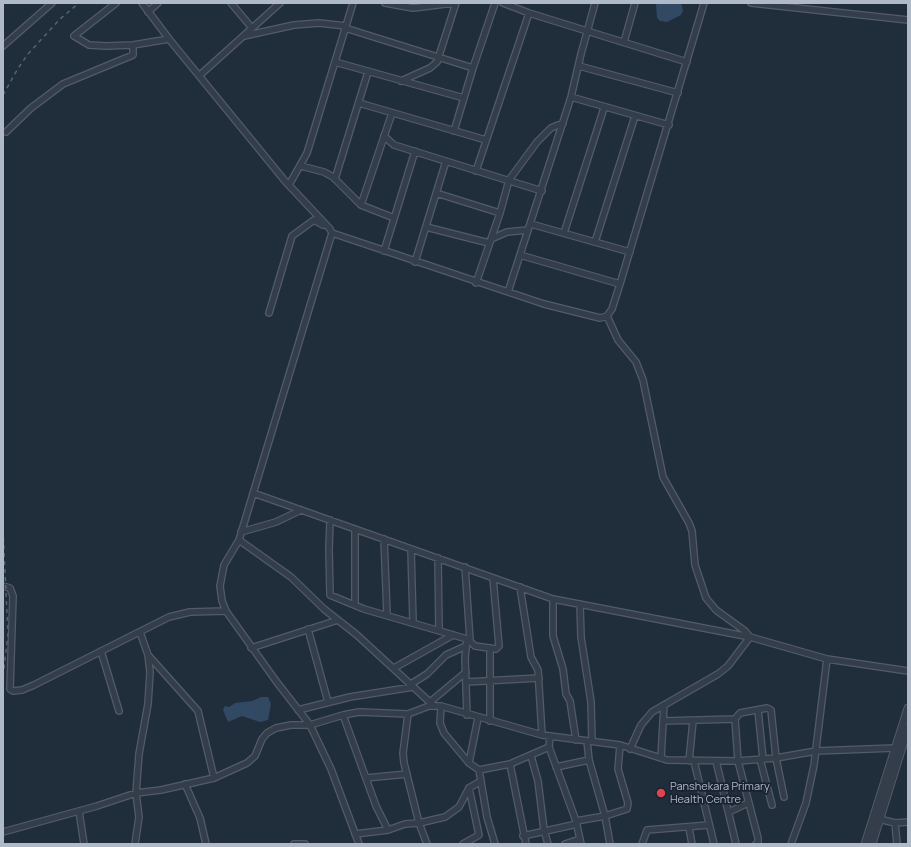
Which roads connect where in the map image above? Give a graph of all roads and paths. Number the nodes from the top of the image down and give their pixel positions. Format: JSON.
{"nodes":[{"id":1,"x":52,"y":3,"type":"edge"},
{"id":2,"x":116,"y":3,"type":"edge"},
{"id":3,"x":142,"y":3,"type":"edge"},
{"id":4,"x":158,"y":3,"type":"edge"},
{"id":5,"x":231,"y":3,"type":"edge"},
{"id":6,"x":280,"y":3,"type":"edge"},
{"id":7,"x":353,"y":3,"type":"edge"},
{"id":8,"x":385,"y":3,"type":"edge"},
{"id":9,"x":455,"y":3,"type":"edge"},
{"id":10,"x":495,"y":3,"type":"edge"},
{"id":11,"x":503,"y":3,"type":"edge"},
{"id":12,"x":595,"y":3,"type":"edge"},
{"id":13,"x":635,"y":3,"type":"edge"},
{"id":14,"x":704,"y":3,"type":"edge"},
{"id":15,"x":750,"y":3,"type":"edge"},
{"id":16,"x":148,"y":12,"type":"junction"},
{"id":17,"x":529,"y":13,"type":"junction"},
{"id":18,"x":908,"y":20,"type":"edge"},
{"id":19,"x":345,"y":27,"type":"junction"},
{"id":20,"x":252,"y":28,"type":"junction"},
{"id":21,"x":588,"y":31,"type":"junction"},
{"id":22,"x":244,"y":36,"type":"junction"},
{"id":23,"x":169,"y":39,"type":"junction"},
{"id":24,"x":624,"y":42,"type":"junction"},
{"id":25,"x":133,"y":45,"type":"junction"},
{"id":26,"x":3,"y":46,"type":"edge"},
{"id":27,"x":439,"y":58,"type":"junction"},
{"id":28,"x":335,"y":62,"type":"junction"},
{"id":29,"x":687,"y":62,"type":"junction"},
{"id":30,"x":579,"y":66,"type":"junction"},
{"id":31,"x":472,"y":68,"type":"junction"},
{"id":32,"x":368,"y":72,"type":"junction"},
{"id":33,"x":200,"y":75,"type":"junction"},
{"id":34,"x":401,"y":81,"type":"junction"},
{"id":35,"x":678,"y":93,"type":"junction"},
{"id":36,"x":571,"y":97,"type":"junction"},
{"id":37,"x":464,"y":98,"type":"junction"},
{"id":38,"x":359,"y":103,"type":"junction"},
{"id":39,"x":604,"y":108,"type":"junction"},
{"id":40,"x":392,"y":113,"type":"junction"},
{"id":41,"x":635,"y":116,"type":"junction"},
{"id":42,"x":563,"y":123,"type":"junction"},
{"id":43,"x":669,"y":125,"type":"junction"},
{"id":44,"x":454,"y":131,"type":"junction"},
{"id":45,"x":6,"y":132,"type":"dead end"},
{"id":46,"x":384,"y":136,"type":"junction"},
{"id":47,"x":486,"y":140,"type":"junction"},
{"id":48,"x":415,"y":152,"type":"junction"},
{"id":49,"x":446,"y":161,"type":"junction"},
{"id":50,"x":301,"y":166,"type":"junction"},
{"id":51,"x":476,"y":171,"type":"junction"},
{"id":52,"x":336,"y":180,"type":"junction"},
{"id":53,"x":509,"y":180,"type":"junction"},
{"id":54,"x":289,"y":185,"type":"junction"},
{"id":55,"x":542,"y":191,"type":"junction"},
{"id":56,"x":436,"y":194,"type":"junction"},
{"id":57,"x":361,"y":205,"type":"junction"},
{"id":58,"x":500,"y":213,"type":"junction"},
{"id":59,"x":394,"y":218,"type":"junction"},
{"id":60,"x":531,"y":224,"type":"junction"},
{"id":61,"x":328,"y":227,"type":"junction"},
{"id":62,"x":426,"y":227,"type":"junction"},
{"id":63,"x":528,"y":230,"type":"junction"},
{"id":64,"x":332,"y":233,"type":"junction"},
{"id":65,"x":564,"y":233,"type":"junction"},
{"id":66,"x":490,"y":241,"type":"junction"},
{"id":67,"x":595,"y":242,"type":"junction"},
{"id":68,"x":384,"y":251,"type":"junction"},
{"id":69,"x":630,"y":252,"type":"junction"},
{"id":70,"x":520,"y":255,"type":"junction"},
{"id":71,"x":415,"y":262,"type":"junction"},
{"id":72,"x":476,"y":283,"type":"junction"},
{"id":73,"x":620,"y":284,"type":"junction"},
{"id":74,"x":508,"y":292,"type":"junction"},
{"id":75,"x":269,"y":313,"type":"dead end"},
{"id":76,"x":607,"y":316,"type":"junction"},
{"id":77,"x":253,"y":493,"type":"junction"},
{"id":78,"x":301,"y":510,"type":"junction"},
{"id":79,"x":330,"y":520,"type":"junction"},
{"id":80,"x":355,"y":529,"type":"junction"},
{"id":81,"x":241,"y":532,"type":"junction"},
{"id":82,"x":384,"y":539,"type":"junction"},
{"id":83,"x":238,"y":540,"type":"junction"},
{"id":84,"x":411,"y":549,"type":"junction"},
{"id":85,"x":438,"y":558,"type":"junction"},
{"id":86,"x":465,"y":567,"type":"junction"},
{"id":87,"x":493,"y":578,"type":"junction"},
{"id":88,"x":3,"y":586,"type":"edge"},
{"id":89,"x":520,"y":587,"type":"junction"},
{"id":90,"x":553,"y":598,"type":"junction"},
{"id":91,"x":580,"y":604,"type":"junction"},
{"id":92,"x":355,"y":605,"type":"junction"},
{"id":93,"x":226,"y":611,"type":"junction"},
{"id":94,"x":387,"y":614,"type":"junction"},
{"id":95,"x":338,"y":620,"type":"junction"},
{"id":96,"x":413,"y":622,"type":"junction"},
{"id":97,"x":308,"y":629,"type":"junction"},
{"id":98,"x":440,"y":630,"type":"junction"},
{"id":99,"x":140,"y":632,"type":"junction"},
{"id":100,"x":453,"y":635,"type":"junction"},
{"id":101,"x":750,"y":637,"type":"junction"},
{"id":102,"x":468,"y":639,"type":"junction"},
{"id":103,"x":466,"y":646,"type":"junction"},
{"id":104,"x":251,"y":648,"type":"junction"},
{"id":105,"x":490,"y":648,"type":"junction"},
{"id":106,"x":101,"y":651,"type":"junction"},
{"id":107,"x":148,"y":655,"type":"junction"},
{"id":108,"x":827,"y":659,"type":"junction"},
{"id":109,"x":394,"y":668,"type":"junction"},
{"id":110,"x":908,"y":671,"type":"edge"},
{"id":111,"x":466,"y":672,"type":"junction"},
{"id":112,"x":539,"y":678,"type":"junction"},
{"id":113,"x":490,"y":681,"type":"junction"},
{"id":114,"x":466,"y":682,"type":"junction"},
{"id":115,"x":412,"y":686,"type":"junction"},
{"id":116,"x":328,"y":702,"type":"junction"},
{"id":117,"x":432,"y":704,"type":"junction"},
{"id":118,"x":664,"y":705,"type":"junction"},
{"id":119,"x":441,"y":706,"type":"junction"},
{"id":120,"x":908,"y":708,"type":"edge"},
{"id":121,"x":298,"y":710,"type":"junction"},
{"id":122,"x":758,"y":710,"type":"junction"},
{"id":123,"x":119,"y":711,"type":"dead end"},
{"id":124,"x":408,"y":714,"type":"junction"},
{"id":125,"x":343,"y":715,"type":"junction"},
{"id":126,"x":467,"y":715,"type":"junction"},
{"id":127,"x":478,"y":718,"type":"junction"},
{"id":128,"x":734,"y":719,"type":"junction"},
{"id":129,"x":490,"y":721,"type":"junction"},
{"id":130,"x":663,"y":721,"type":"junction"},
{"id":131,"x":693,"y":721,"type":"junction"},
{"id":132,"x":310,"y":725,"type":"junction"},
{"id":133,"x":908,"y":728,"type":"edge"},
{"id":134,"x":542,"y":735,"type":"junction"},
{"id":135,"x":550,"y":737,"type":"junction"},
{"id":136,"x":576,"y":740,"type":"junction"},
{"id":137,"x":590,"y":741,"type":"junction"},
{"id":138,"x":620,"y":745,"type":"junction"},
{"id":139,"x":549,"y":747,"type":"junction"},
{"id":140,"x":630,"y":748,"type":"junction"},
{"id":141,"x":896,"y":748,"type":"junction"},
{"id":142,"x":816,"y":751,"type":"junction"},
{"id":143,"x":531,"y":756,"type":"junction"},
{"id":144,"x":661,"y":758,"type":"junction"},
{"id":145,"x":776,"y":758,"type":"junction"},
{"id":146,"x":762,"y":759,"type":"junction"},
{"id":147,"x":589,"y":760,"type":"junction"},
{"id":148,"x":691,"y":761,"type":"junction"},
{"id":149,"x":716,"y":761,"type":"junction"},
{"id":150,"x":738,"y":761,"type":"junction"},
{"id":151,"x":469,"y":763,"type":"junction"},
{"id":152,"x":510,"y":764,"type":"junction"},
{"id":153,"x":556,"y":766,"type":"junction"},
{"id":154,"x":479,"y":770,"type":"junction"},
{"id":155,"x":407,"y":774,"type":"junction"},
{"id":156,"x":214,"y":778,"type":"junction"},
{"id":157,"x":366,"y":778,"type":"junction"},
{"id":158,"x":481,"y":781,"type":"junction"},
{"id":159,"x":185,"y":784,"type":"junction"},
{"id":160,"x":469,"y":788,"type":"junction"},
{"id":161,"x":136,"y":793,"type":"junction"},
{"id":162,"x":784,"y":797,"type":"dead end"},
{"id":163,"x":748,"y":803,"type":"junction"},
{"id":164,"x":772,"y":805,"type":"dead end"},
{"id":165,"x":79,"y":811,"type":"junction"},
{"id":166,"x":729,"y":812,"type":"junction"},
{"id":167,"x":605,"y":816,"type":"junction"},
{"id":168,"x":879,"y":819,"type":"junction"},
{"id":169,"x":576,"y":822,"type":"junction"},
{"id":170,"x":908,"y":822,"type":"edge"},
{"id":171,"x":419,"y":823,"type":"junction"},
{"id":172,"x":895,"y":823,"type":"junction"},
{"id":173,"x":709,"y":825,"type":"junction"},
{"id":174,"x":689,"y":828,"type":"junction"},
{"id":175,"x":388,"y":830,"type":"junction"},
{"id":176,"x":544,"y":830,"type":"junction"},
{"id":177,"x":3,"y":832,"type":"edge"},
{"id":178,"x":355,"y":834,"type":"junction"},
{"id":179,"x":523,"y":836,"type":"junction"},
{"id":180,"x":581,"y":842,"type":"edge"},
{"id":181,"x":84,"y":844,"type":"edge"},
{"id":182,"x":135,"y":844,"type":"edge"},
{"id":183,"x":206,"y":844,"type":"edge"},
{"id":184,"x":294,"y":844,"type":"edge"},
{"id":185,"x":306,"y":844,"type":"edge"},
{"id":186,"x":359,"y":844,"type":"edge"},
{"id":187,"x":427,"y":844,"type":"edge"},
{"id":188,"x":463,"y":844,"type":"edge"},
{"id":189,"x":495,"y":844,"type":"edge"},
{"id":190,"x":526,"y":844,"type":"edge"},
{"id":191,"x":548,"y":844,"type":"edge"},
{"id":192,"x":565,"y":844,"type":"edge"},
{"id":193,"x":610,"y":844,"type":"edge"},
{"id":194,"x":642,"y":844,"type":"edge"},
{"id":195,"x":692,"y":844,"type":"edge"},
{"id":196,"x":714,"y":844,"type":"edge"},
{"id":197,"x":736,"y":844,"type":"edge"},
{"id":198,"x":756,"y":844,"type":"edge"},
{"id":199,"x":791,"y":844,"type":"edge"},
{"id":200,"x":865,"y":844,"type":"edge"},
{"id":201,"x":872,"y":844,"type":"edge"},
{"id":202,"x":897,"y":844,"type":"edge"}],
"edges":[{"from":1,"to":26,"type":"street"},
{"from":2,"to":25,"type":"street"},
{"from":3,"to":16,"type":"street"},
{"from":4,"to":16,"type":"street"},
{"from":5,"to":20,"type":"street"},
{"from":6,"to":20,"type":"street"},
{"from":7,"to":19,"type":"street"},
{"from":8,"to":9,"type":"street"},
{"from":9,"to":27,"type":"street"},
{"from":10,"to":31,"type":"street"},
{"from":11,"to":17,"type":"street"},
{"from":12,"to":21,"type":"street"},
{"from":13,"to":24,"type":"street"},
{"from":14,"to":29,"type":"street"},
{"from":15,"to":18,"type":"street"},
{"from":16,"to":23,"type":"street"},
{"from":17,"to":21,"type":"street"},
{"from":17,"to":47,"type":"street"},
{"from":19,"to":22,"type":"street"},
{"from":19,"to":27,"type":"street"},
{"from":19,"to":28,"type":"street"},
{"from":20,"to":22,"type":"street"},
{"from":21,"to":24,"type":"street"},
{"from":21,"to":30,"type":"street"},
{"from":22,"to":33,"type":"street"},
{"from":23,"to":25,"type":"street"},
{"from":23,"to":33,"type":"street"},
{"from":24,"to":29,"type":"street"},
{"from":25,"to":45,"type":"street"},
{"from":27,"to":31,"type":"street"},
{"from":27,"to":34,"type":"street"},
{"from":28,"to":32,"type":"street"},
{"from":28,"to":50,"type":"street"},
{"from":29,"to":35,"type":"street"},
{"from":30,"to":35,"type":"street"},
{"from":30,"to":36,"type":"street"},
{"from":31,"to":37,"type":"street"},
{"from":32,"to":34,"type":"street"},
{"from":32,"to":38,"type":"street"},
{"from":33,"to":54,"type":"street"},
{"from":34,"to":37,"type":"street"},
{"from":35,"to":43,"type":"street"},
{"from":36,"to":39,"type":"street"},
{"from":36,"to":42,"type":"street"},
{"from":37,"to":44,"type":"street"},
{"from":38,"to":40,"type":"street"},
{"from":38,"to":52,"type":"street"},
{"from":39,"to":41,"type":"street"},
{"from":39,"to":65,"type":"street"},
{"from":40,"to":44,"type":"street"},
{"from":40,"to":46,"type":"street"},
{"from":41,"to":43,"type":"street"},
{"from":41,"to":67,"type":"street"},
{"from":42,"to":53,"type":"street"},
{"from":42,"to":55,"type":"street"},
{"from":43,"to":69,"type":"street"},
{"from":44,"to":47,"type":"street"},
{"from":46,"to":48,"type":"street"},
{"from":46,"to":57,"type":"street"},
{"from":47,"to":51,"type":"street"},
{"from":48,"to":49,"type":"street"},
{"from":48,"to":59,"type":"street"},
{"from":49,"to":51,"type":"street"},
{"from":49,"to":56,"type":"street"},
{"from":50,"to":52,"type":"street"},
{"from":50,"to":54,"type":"street"},
{"from":51,"to":53,"type":"street"},
{"from":52,"to":57,"type":"street"},
{"from":53,"to":55,"type":"street"},
{"from":53,"to":58,"type":"street"},
{"from":54,"to":61,"type":"street"},
{"from":55,"to":60,"type":"street"},
{"from":56,"to":58,"type":"street"},
{"from":56,"to":62,"type":"street"},
{"from":57,"to":59,"type":"street"},
{"from":58,"to":66,"type":"street"},
{"from":59,"to":68,"type":"street"},
{"from":60,"to":63,"type":"street"},
{"from":60,"to":65,"type":"street"},
{"from":61,"to":64,"type":"street"},
{"from":61,"to":75,"type":"street"},
{"from":62,"to":66,"type":"street"},
{"from":62,"to":71,"type":"street"},
{"from":63,"to":66,"type":"street"},
{"from":63,"to":70,"type":"street"},
{"from":64,"to":68,"type":"street"},
{"from":64,"to":77,"type":"street"},
{"from":65,"to":67,"type":"street"},
{"from":66,"to":72,"type":"street"},
{"from":67,"to":69,"type":"street"},
{"from":68,"to":71,"type":"street"},
{"from":69,"to":73,"type":"street"},
{"from":70,"to":73,"type":"street"},
{"from":70,"to":74,"type":"street"},
{"from":71,"to":72,"type":"street"},
{"from":72,"to":74,"type":"street"},
{"from":73,"to":76,"type":"street"},
{"from":74,"to":76,"type":"street"},
{"from":76,"to":101,"type":"street"},
{"from":77,"to":78,"type":"street"},
{"from":77,"to":81,"type":"street"},
{"from":78,"to":79,"type":"street"},
{"from":78,"to":81,"type":"street"},
{"from":79,"to":80,"type":"street"},
{"from":79,"to":92,"type":"street"},
{"from":80,"to":82,"type":"street"},
{"from":80,"to":92,"type":"street"},
{"from":81,"to":83,"type":"street"},
{"from":82,"to":84,"type":"street"},
{"from":82,"to":94,"type":"street"},
{"from":83,"to":93,"type":"street"},
{"from":83,"to":95,"type":"street"},
{"from":84,"to":85,"type":"street"},
{"from":84,"to":96,"type":"street"},
{"from":85,"to":86,"type":"street"},
{"from":85,"to":98,"type":"street"},
{"from":86,"to":87,"type":"street"},
{"from":86,"to":102,"type":"street"},
{"from":87,"to":89,"type":"street"},
{"from":87,"to":105,"type":"street"},
{"from":88,"to":106,"type":"street"},
{"from":89,"to":90,"type":"street"},
{"from":89,"to":112,"type":"street"},
{"from":90,"to":91,"type":"street"},
{"from":90,"to":136,"type":"street"},
{"from":91,"to":101,"type":"street"},
{"from":91,"to":137,"type":"street"},
{"from":92,"to":94,"type":"street"},
{"from":93,"to":99,"type":"street"},
{"from":93,"to":104,"type":"street"},
{"from":94,"to":96,"type":"street"},
{"from":95,"to":97,"type":"street"},
{"from":95,"to":109,"type":"street"},
{"from":96,"to":98,"type":"street"},
{"from":97,"to":104,"type":"street"},
{"from":97,"to":116,"type":"street"},
{"from":98,"to":100,"type":"street"},
{"from":99,"to":106,"type":"street"},
{"from":99,"to":107,"type":"street"},
{"from":100,"to":102,"type":"street"},
{"from":100,"to":109,"type":"street"},
{"from":101,"to":108,"type":"street"},
{"from":101,"to":118,"type":"street"},
{"from":102,"to":103,"type":"street"},
{"from":102,"to":105,"type":"street"},
{"from":103,"to":111,"type":"street"},
{"from":103,"to":115,"type":"street"},
{"from":104,"to":121,"type":"street"},
{"from":105,"to":113,"type":"street"},
{"from":106,"to":123,"type":"street"},
{"from":107,"to":156,"type":"street"},
{"from":107,"to":161,"type":"street"},
{"from":108,"to":110,"type":"street"},
{"from":108,"to":142,"type":"street"},
{"from":109,"to":115,"type":"street"},
{"from":111,"to":114,"type":"street"},
{"from":111,"to":117,"type":"street"},
{"from":112,"to":113,"type":"street"},
{"from":112,"to":134,"type":"street"},
{"from":113,"to":114,"type":"street"},
{"from":113,"to":129,"type":"street"},
{"from":114,"to":126,"type":"street"},
{"from":115,"to":116,"type":"street"},
{"from":115,"to":117,"type":"street"},
{"from":116,"to":121,"type":"street"},
{"from":117,"to":119,"type":"street"},
{"from":117,"to":124,"type":"street"},
{"from":118,"to":130,"type":"street"},
{"from":118,"to":140,"type":"street"},
{"from":119,"to":126,"type":"street"},
{"from":119,"to":151,"type":"street"},
{"from":120,"to":141,"type":"street"},
{"from":121,"to":132,"type":"street"},
{"from":122,"to":128,"type":"street"},
{"from":122,"to":145,"type":"street"},
{"from":122,"to":146,"type":"street"},
{"from":124,"to":125,"type":"street"},
{"from":124,"to":155,"type":"street"},
{"from":125,"to":132,"type":"street"},
{"from":125,"to":157,"type":"street"},
{"from":126,"to":127,"type":"street"},
{"from":127,"to":129,"type":"street"},
{"from":127,"to":151,"type":"street"},
{"from":128,"to":131,"type":"street"},
{"from":128,"to":150,"type":"street"},
{"from":129,"to":134,"type":"street"},
{"from":130,"to":131,"type":"street"},
{"from":130,"to":144,"type":"street"},
{"from":131,"to":148,"type":"street"},
{"from":132,"to":156,"type":"street"},
{"from":132,"to":178,"type":"street"},
{"from":133,"to":168,"type":"street"},
{"from":134,"to":135,"type":"street"},
{"from":135,"to":136,"type":"street"},
{"from":135,"to":139,"type":"street"},
{"from":136,"to":137,"type":"street"},
{"from":137,"to":138,"type":"street"},
{"from":137,"to":147,"type":"street"},
{"from":138,"to":140,"type":"street"},
{"from":138,"to":167,"type":"street"},
{"from":139,"to":143,"type":"street"},
{"from":139,"to":153,"type":"street"},
{"from":140,"to":144,"type":"street"},
{"from":141,"to":142,"type":"street"},
{"from":141,"to":200,"type":"street"},
{"from":142,"to":145,"type":"street"},
{"from":142,"to":199,"type":"street"},
{"from":143,"to":152,"type":"street"},
{"from":143,"to":176,"type":"street"},
{"from":144,"to":148,"type":"street"},
{"from":145,"to":146,"type":"street"},
{"from":145,"to":162,"type":"street"},
{"from":146,"to":150,"type":"street"},
{"from":146,"to":164,"type":"street"},
{"from":147,"to":153,"type":"street"},
{"from":147,"to":167,"type":"street"},
{"from":148,"to":149,"type":"street"},
{"from":148,"to":173,"type":"street"},
{"from":149,"to":150,"type":"street"},
{"from":149,"to":166,"type":"street"},
{"from":150,"to":163,"type":"street"},
{"from":151,"to":154,"type":"street"},
{"from":152,"to":154,"type":"street"},
{"from":152,"to":179,"type":"street"},
{"from":153,"to":169,"type":"street"},
{"from":154,"to":158,"type":"street"},
{"from":155,"to":157,"type":"street"},
{"from":155,"to":171,"type":"street"},
{"from":156,"to":159,"type":"street"},
{"from":157,"to":175,"type":"street"},
{"from":158,"to":160,"type":"street"},
{"from":158,"to":189,"type":"street"},
{"from":159,"to":161,"type":"street"},
{"from":159,"to":183,"type":"street"},
{"from":160,"to":171,"type":"street"},
{"from":160,"to":188,"type":"street"},
{"from":161,"to":165,"type":"street"},
{"from":161,"to":182,"type":"street"},
{"from":163,"to":166,"type":"street"},
{"from":163,"to":198,"type":"street"},
{"from":165,"to":177,"type":"street"},
{"from":165,"to":181,"type":"street"},
{"from":166,"to":197,"type":"street"},
{"from":167,"to":169,"type":"street"},
{"from":167,"to":193,"type":"street"},
{"from":168,"to":172,"type":"street"},
{"from":168,"to":201,"type":"street"},
{"from":169,"to":176,"type":"street"},
{"from":169,"to":180,"type":"street"},
{"from":170,"to":172,"type":"street"},
{"from":171,"to":175,"type":"street"},
{"from":171,"to":187,"type":"street"},
{"from":172,"to":202,"type":"street"},
{"from":173,"to":174,"type":"street"},
{"from":173,"to":196,"type":"street"},
{"from":174,"to":194,"type":"street"},
{"from":174,"to":195,"type":"street"},
{"from":175,"to":178,"type":"street"},
{"from":176,"to":179,"type":"street"},
{"from":176,"to":191,"type":"street"},
{"from":178,"to":186,"type":"street"},
{"from":179,"to":190,"type":"street"},
{"from":180,"to":192,"type":"street"},
{"from":184,"to":185,"type":"street"}]}
